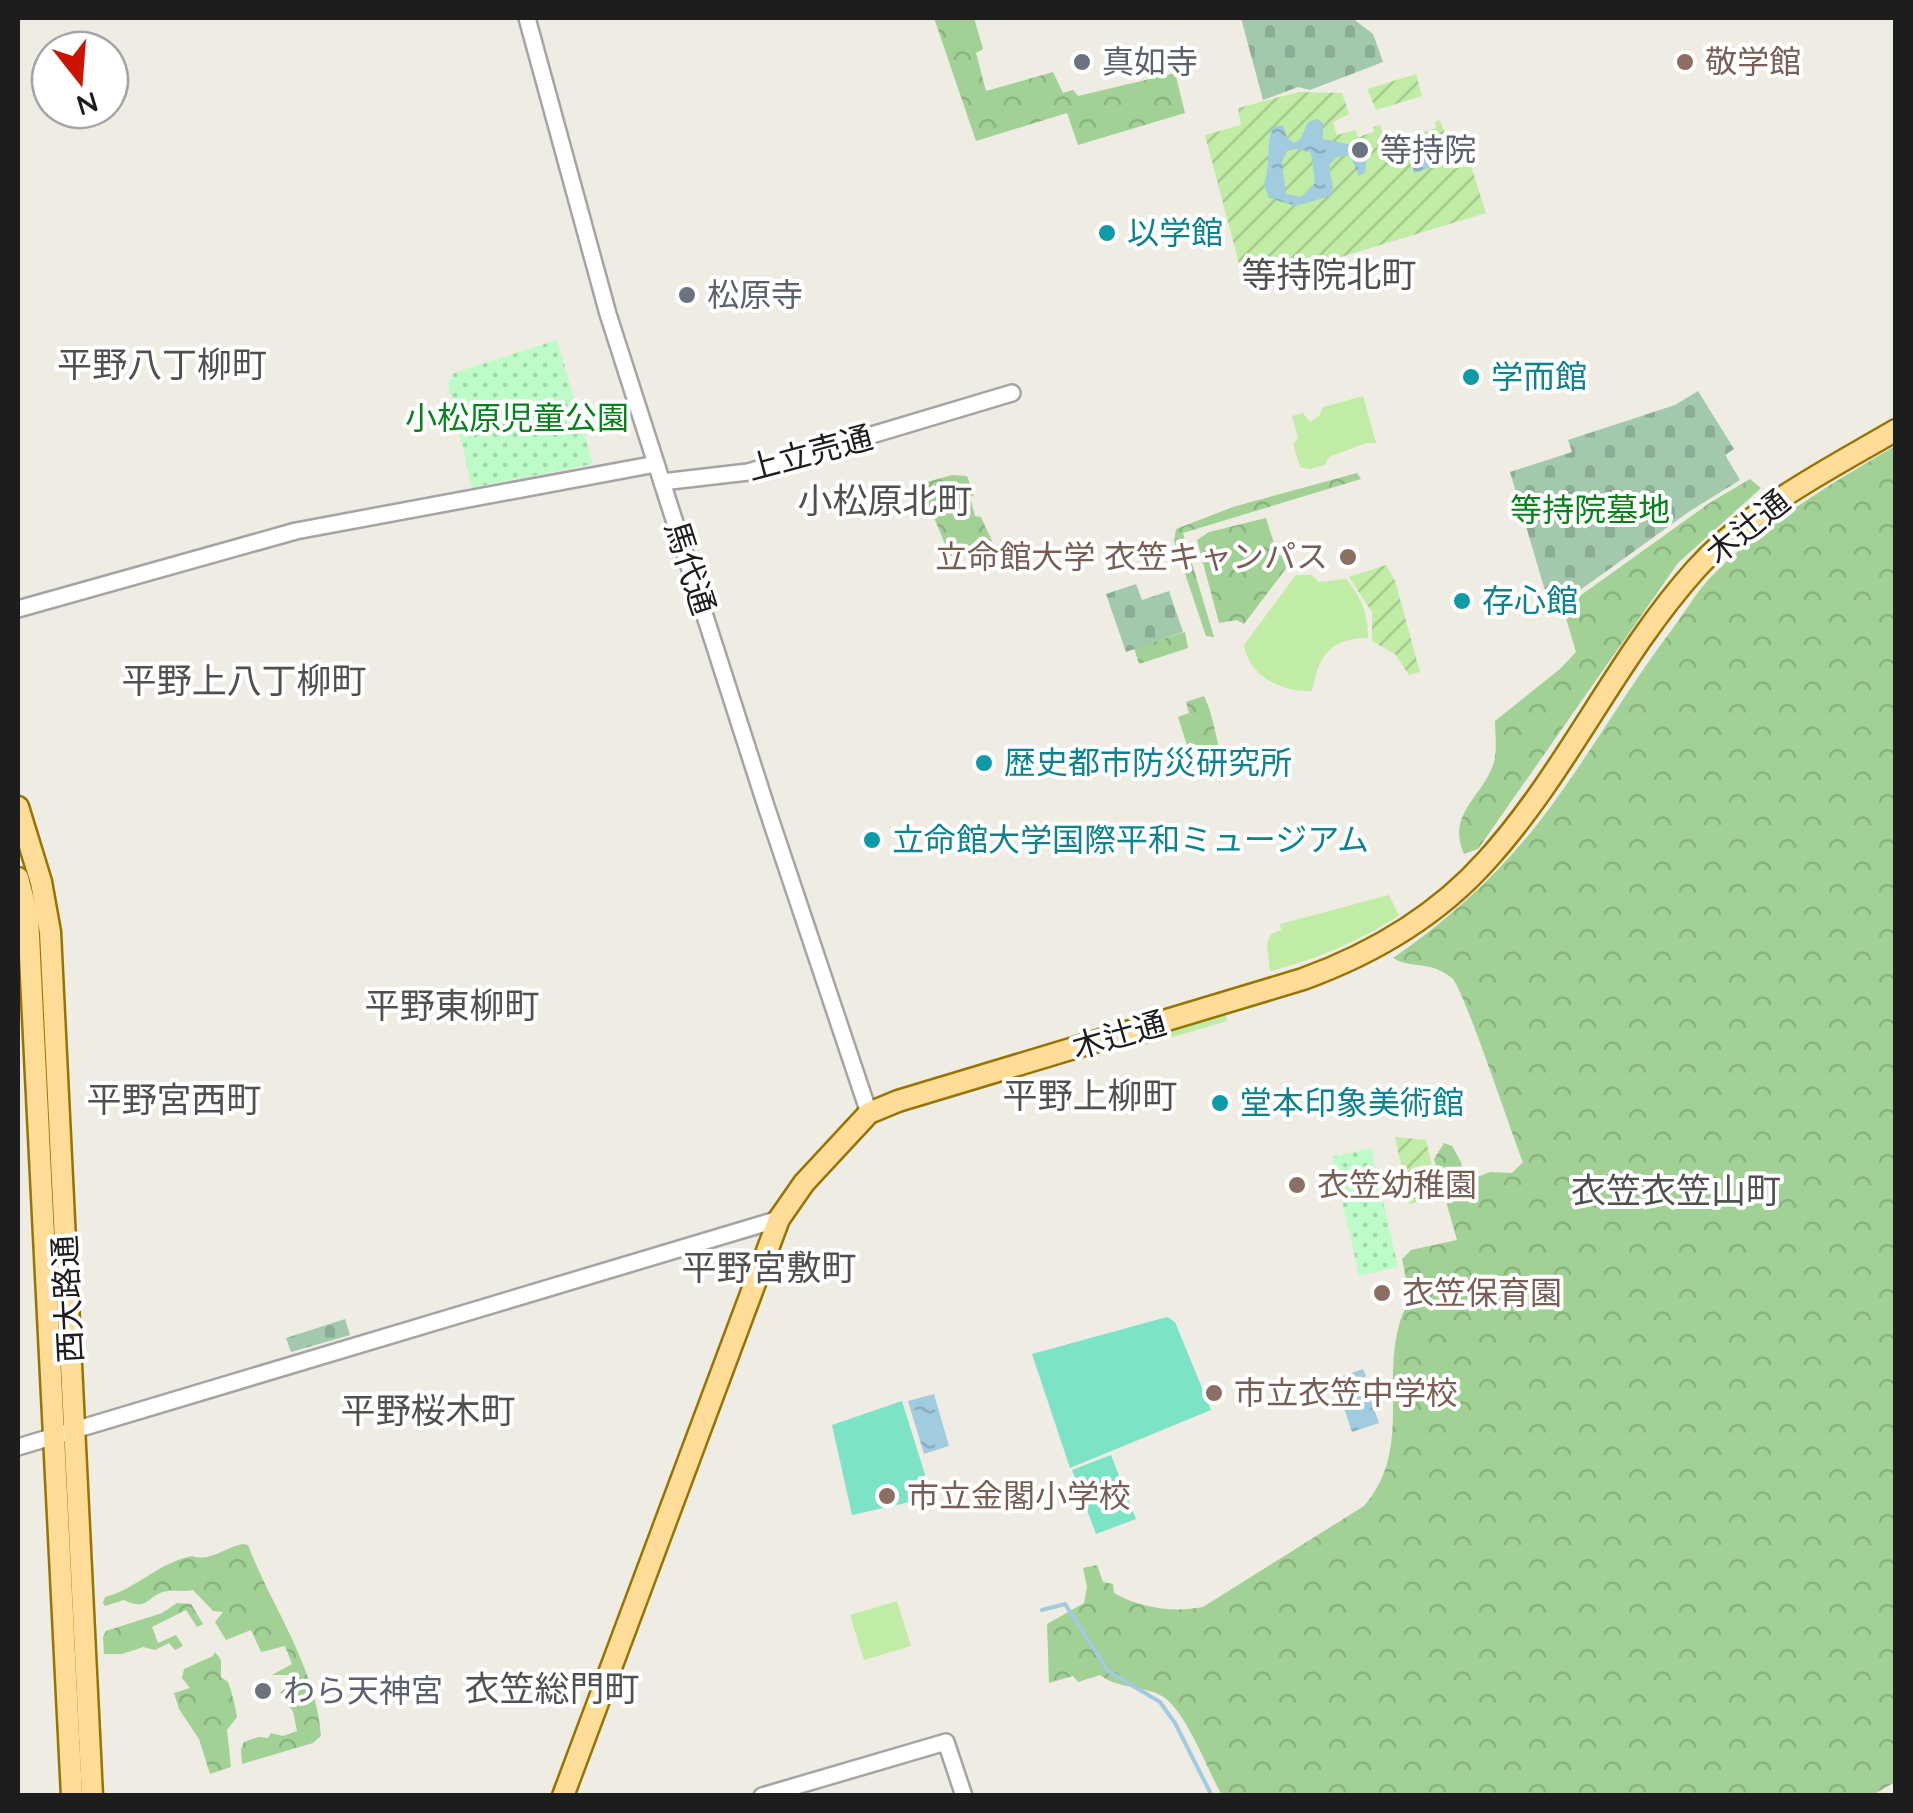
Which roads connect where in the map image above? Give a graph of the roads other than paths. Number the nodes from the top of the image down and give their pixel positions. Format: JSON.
{"nodes":[{"id":1,"x":527,"y":18,"type":"edge"},
{"id":2,"x":1012,"y":393,"type":"dead end"},
{"id":3,"x":1896,"y":430,"type":"edge"},
{"id":4,"x":656,"y":464,"type":"junction"},
{"id":5,"x":662,"y":482,"type":"junction"},
{"id":6,"x":18,"y":609,"type":"edge"},
{"id":7,"x":18,"y":807,"type":"edge"},
{"id":8,"x":18,"y":878,"type":"edge"},
{"id":9,"x":870,"y":1113,"type":"junction"},
{"id":10,"x":779,"y":1219,"type":"junction"},
{"id":11,"x":64,"y":1433,"type":"junction"},
{"id":12,"x":18,"y":1446,"type":"edge"},
{"id":13,"x":72,"y":1796,"type":"edge"},
{"id":14,"x":92,"y":1796,"type":"edge"},
{"id":15,"x":563,"y":1796,"type":"edge"},
{"id":16,"x":762,"y":1796,"type":"edge"},
{"id":17,"x":964,"y":1796,"type":"edge"}],
"edges":[{"from":1,"to":4,"type":"street","name":"馬代通"},
{"from":2,"to":5,"type":"street","name":"上立売通"},
{"from":3,"to":9,"type":"main road","name":"木辻通"},
{"from":4,"to":5,"type":"street","name":"馬代通"},
{"from":4,"to":6,"type":"street"},
{"from":5,"to":9,"type":"street","name":"馬代通"},
{"from":7,"to":11,"type":"main road","name":"西大路通"},
{"from":8,"to":11,"type":"main road","name":"西大路通"},
{"from":9,"to":10,"type":"main road","name":"木辻通"},
{"from":10,"to":11,"type":"street"},
{"from":10,"to":15,"type":"main road","name":"木辻通"},
{"from":11,"to":12,"type":"street"},
{"from":11,"to":13,"type":"main road","name":"西大路通"},
{"from":11,"to":14,"type":"main road","name":"西大路通"},
{"from":16,"to":17,"type":"street"}]}
